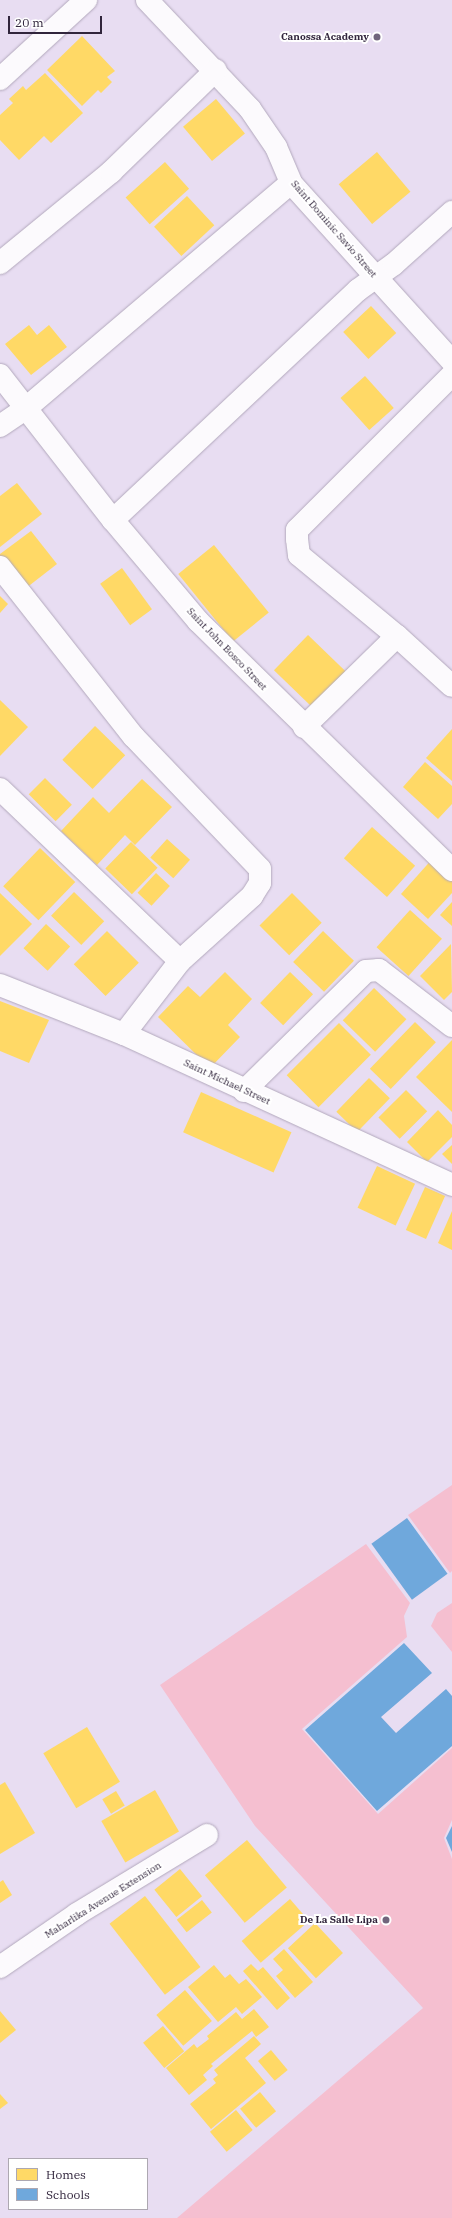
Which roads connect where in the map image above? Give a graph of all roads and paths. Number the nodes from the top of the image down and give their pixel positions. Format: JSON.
{"nodes":[{"id":1,"x":86,"y":0,"type":"edge"},
{"id":2,"x":147,"y":0,"type":"edge"},
{"id":3,"x":216,"y":70,"type":"junction"},
{"id":4,"x":0,"y":80,"type":"edge"},
{"id":5,"x":291,"y":183,"type":"junction"},
{"id":6,"x":452,"y":212,"type":"edge"},
{"id":7,"x":0,"y":263,"type":"edge"},
{"id":8,"x":376,"y":276,"type":"junction"},
{"id":9,"x":452,"y":362,"type":"edge"},
{"id":10,"x":0,"y":375,"type":"edge"},
{"id":11,"x":452,"y":375,"type":"edge"},
{"id":12,"x":25,"y":409,"type":"junction"},
{"id":13,"x":0,"y":426,"type":"edge"},
{"id":14,"x":113,"y":520,"type":"junction"},
{"id":15,"x":0,"y":567,"type":"edge"},
{"id":16,"x":397,"y":636,"type":"junction"},
{"id":17,"x":452,"y":686,"type":"edge"},
{"id":18,"x":304,"y":727,"type":"junction"},
{"id":19,"x":0,"y":789,"type":"edge"},
{"id":20,"x":452,"y":870,"type":"edge"},
{"id":21,"x":180,"y":962,"type":"junction"},
{"id":22,"x":0,"y":985,"type":"edge"},
{"id":23,"x":452,"y":1026,"type":"edge"},
{"id":24,"x":124,"y":1034,"type":"junction"},
{"id":25,"x":244,"y":1091,"type":"junction"},
{"id":26,"x":452,"y":1185,"type":"edge"},
{"id":27,"x":207,"y":1835,"type":"dead end"},
{"id":28,"x":0,"y":1967,"type":"edge"}],
"edges":[{"from":1,"to":4,"type":"street"},
{"from":2,"to":3,"type":"street","name":"Saint Dominic Savio Street"},
{"from":3,"to":5,"type":"street","name":"Saint Dominic Savio Street"},
{"from":3,"to":7,"type":"street"},
{"from":5,"to":8,"type":"street","name":"Saint Dominic Savio Street"},
{"from":5,"to":12,"type":"street"},
{"from":6,"to":8,"type":"street"},
{"from":8,"to":9,"type":"street","name":"Saint Dominic Savio Street"},
{"from":8,"to":14,"type":"street"},
{"from":10,"to":12,"type":"street","name":"Saint John Bosco Street"},
{"from":11,"to":16,"type":"street"},
{"from":12,"to":13,"type":"street"},
{"from":12,"to":14,"type":"street","name":"Saint John Bosco Street"},
{"from":14,"to":18,"type":"street","name":"Saint John Bosco Street"},
{"from":15,"to":21,"type":"street"},
{"from":16,"to":17,"type":"street"},
{"from":16,"to":18,"type":"street"},
{"from":18,"to":20,"type":"street","name":"Saint John Bosco Street"},
{"from":19,"to":21,"type":"street"},
{"from":21,"to":24,"type":"street"},
{"from":22,"to":24,"type":"street","name":"Saint Michael Street"},
{"from":23,"to":25,"type":"street"},
{"from":24,"to":25,"type":"street","name":"Saint Michael Street"},
{"from":25,"to":26,"type":"street","name":"Saint Michael Street"},
{"from":27,"to":28,"type":"street","name":"Maharlika Avenue Extension"}]}
